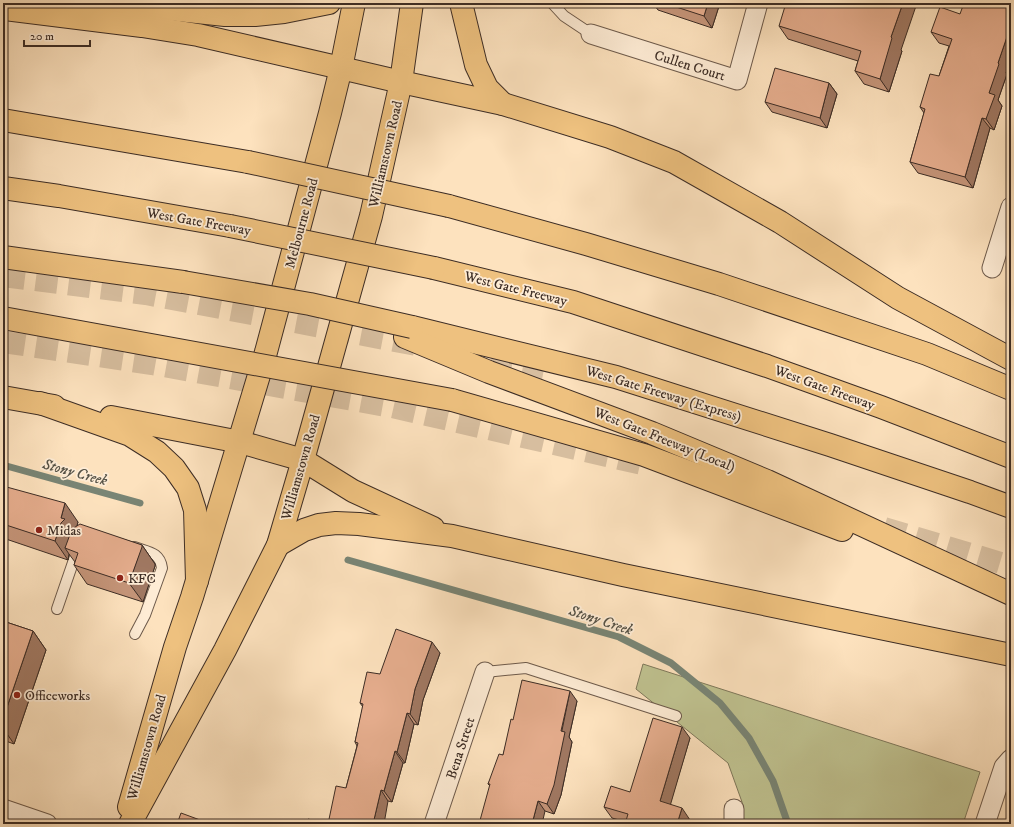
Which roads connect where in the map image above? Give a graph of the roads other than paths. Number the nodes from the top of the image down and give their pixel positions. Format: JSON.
{"nodes":[{"id":1,"x":329,"y":3,"type":"edge"},
{"id":2,"x":354,"y":3,"type":"edge"},
{"id":3,"x":412,"y":3,"type":"edge"},
{"id":4,"x":461,"y":3,"type":"edge"},
{"id":5,"x":552,"y":3,"type":"edge"},
{"id":6,"x":758,"y":3,"type":"edge"},
{"id":7,"x":4,"y":9,"type":"edge"},
{"id":8,"x":590,"y":34,"type":"joint"},
{"id":9,"x":341,"y":68,"type":"junction"},
{"id":10,"x":401,"y":82,"type":"junction"},
{"id":11,"x":503,"y":104,"type":"junction"},
{"id":12,"x":3,"y":120,"type":"edge"},
{"id":13,"x":3,"y":188,"type":"edge"},
{"id":14,"x":1011,"y":207,"type":"edge"},
{"id":15,"x":3,"y":257,"type":"edge"},
{"id":16,"x":992,"y":268,"type":"dead end"},
{"id":17,"x":3,"y":318,"type":"edge"},
{"id":18,"x":409,"y":332,"type":"junction"},
{"id":19,"x":1011,"y":359,"type":"edge"},
{"id":20,"x":1011,"y":389,"type":"edge"},
{"id":21,"x":3,"y":397,"type":"edge"},
{"id":22,"x":40,"y":404,"type":"junction"},
{"id":23,"x":240,"y":442,"type":"junction"},
{"id":24,"x":1011,"y":457,"type":"edge"},
{"id":25,"x":303,"y":460,"type":"junction"},
{"id":26,"x":1011,"y":507,"type":"edge"},
{"id":27,"x":452,"y":536,"type":"junction"},
{"id":28,"x":84,"y":541,"type":"edge"},
{"id":29,"x":127,"y":545,"type":"edge"},
{"id":30,"x":278,"y":546,"type":"junction"},
{"id":31,"x":197,"y":581,"type":"junction"},
{"id":32,"x":1005,"y":591,"type":"edge"},
{"id":33,"x":57,"y":609,"type":"dead end"},
{"id":34,"x":135,"y":634,"type":"dead end"},
{"id":35,"x":1011,"y":655,"type":"edge"},
{"id":36,"x":485,"y":672,"type":"joint"},
{"id":37,"x":676,"y":716,"type":"dead end"},
{"id":38,"x":1011,"y":759,"type":"edge"},
{"id":39,"x":3,"y":809,"type":"edge"},
{"id":40,"x":47,"y":824,"type":"edge"},
{"id":41,"x":124,"y":824,"type":"edge"},
{"id":42,"x":130,"y":824,"type":"edge"},
{"id":43,"x":434,"y":824,"type":"edge"},
{"id":44,"x":985,"y":824,"type":"edge"}],
"edges":[{"from":1,"to":7,"type":"main road"},
{"from":2,"to":9,"type":"main road","name":"Melbourne Road"},
{"from":3,"to":10,"type":"main road"},
{"from":4,"to":11,"type":"main road"},
{"from":5,"to":8,"type":"lane"},
{"from":6,"to":8,"type":"street","name":"Cullen Court"},
{"from":7,"to":9,"type":"main road"},
{"from":9,"to":10,"type":"main road"},
{"from":9,"to":23,"type":"main road","name":"Melbourne Road"},
{"from":10,"to":11,"type":"main road"},
{"from":10,"to":25,"type":"main road","name":"Williamstown Road"},
{"from":11,"to":19,"type":"main road"},
{"from":12,"to":20,"type":"main road","bridge":true},
{"from":13,"to":24,"type":"main road","name":"West Gate Freeway","bridge":true},
{"from":14,"to":16,"type":"street"},
{"from":15,"to":18,"type":"main road","name":"West Gate Freeway (Local)","bridge":true},
{"from":17,"to":32,"type":"main road","bridge":true},
{"from":18,"to":26,"type":"main road","name":"West Gate Freeway (Express)"},
{"from":18,"to":32,"type":"main road","name":"West Gate Freeway (Local)"},
{"from":21,"to":22,"type":"main road"},
{"from":22,"to":23,"type":"main road"},
{"from":22,"to":31,"type":"main road"},
{"from":23,"to":25,"type":"main road"},
{"from":23,"to":31,"type":"main road","name":"Williamstown Road"},
{"from":25,"to":27,"type":"main road"},
{"from":25,"to":30,"type":"main road","name":"Williamstown Road"},
{"from":27,"to":30,"type":"main road"},
{"from":27,"to":35,"type":"main road"},
{"from":28,"to":33,"type":"lane"},
{"from":29,"to":34,"type":"lane"},
{"from":30,"to":42,"type":"main road","name":"Williamstown Road"},
{"from":31,"to":41,"type":"main road","name":"Williamstown Road"},
{"from":36,"to":37,"type":"lane"},
{"from":36,"to":43,"type":"street","name":"Bena Street"},
{"from":38,"to":44,"type":"street"},
{"from":39,"to":40,"type":"street"}]}
